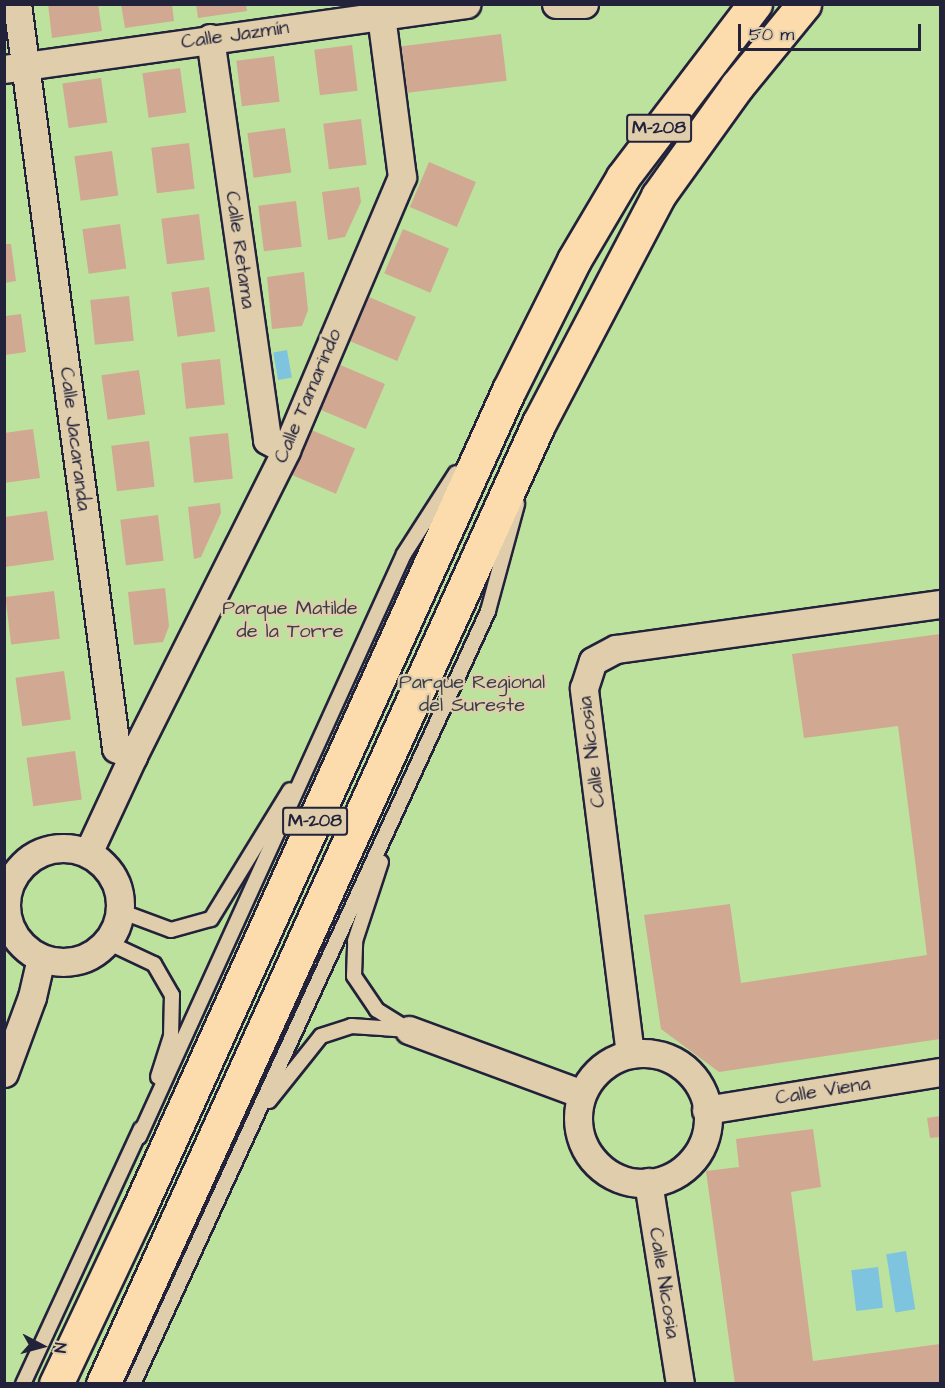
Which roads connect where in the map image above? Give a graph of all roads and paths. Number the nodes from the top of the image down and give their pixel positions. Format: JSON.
{"nodes":[{"id":1,"x":16,"y":4,"type":"edge"},
{"id":2,"x":466,"y":4,"type":"edge"},
{"id":3,"x":556,"y":4,"type":"edge"},
{"id":4,"x":584,"y":4,"type":"edge"},
{"id":5,"x":755,"y":4,"type":"edge"},
{"id":6,"x":804,"y":4,"type":"edge"},
{"id":7,"x":381,"y":16,"type":"junction"},
{"id":8,"x":210,"y":38,"type":"junction"},
{"id":9,"x":15,"y":68,"type":"edge"},
{"id":10,"x":509,"y":390,"type":"junction"},
{"id":11,"x":539,"y":423,"type":"junction"},
{"id":12,"x":286,"y":450,"type":"junction"},
{"id":13,"x":940,"y":604,"type":"edge"},
{"id":14,"x":321,"y":740,"type":"junction"},
{"id":15,"x":133,"y":756,"type":"junction"},
{"id":16,"x":404,"y":795,"type":"junction"},
{"id":17,"x":88,"y":853,"type":"junction"},
{"id":18,"x":120,"y":911,"type":"junction"},
{"id":19,"x":6,"y":917,"type":"edge"},
{"id":20,"x":107,"y":942,"type":"junction"},
{"id":21,"x":41,"y":958,"type":"junction"},
{"id":22,"x":409,"y":1030,"type":"junction"},
{"id":23,"x":630,"y":1054,"type":"junction"},
{"id":24,"x":940,"y":1072,"type":"edge"},
{"id":25,"x":4,"y":1073,"type":"edge"},
{"id":26,"x":582,"y":1094,"type":"junction"},
{"id":27,"x":706,"y":1110,"type":"junction"},
{"id":28,"x":255,"y":1119,"type":"junction"},
{"id":29,"x":139,"y":1137,"type":"junction"},
{"id":30,"x":648,"y":1182,"type":"junction"},
{"id":31,"x":23,"y":1383,"type":"edge"},
{"id":32,"x":56,"y":1383,"type":"edge"},
{"id":33,"x":103,"y":1383,"type":"edge"},
{"id":34,"x":133,"y":1383,"type":"edge"},
{"id":35,"x":680,"y":1383,"type":"edge"}],
"edges":[{"from":1,"to":9,"type":"street","name":"Calle Jacaranda"},
{"from":2,"to":7,"type":"street","name":"Calle Jazmín"},
{"from":3,"to":4,"type":"street"},
{"from":5,"to":10,"type":"main road","number":"M-208"},
{"from":6,"to":11,"type":"main road","number":"M-208"},
{"from":7,"to":8,"type":"street","name":"Calle Jazmín"},
{"from":7,"to":12,"type":"street","name":"Calle Tamarindo"},
{"from":8,"to":9,"type":"street","name":"Calle Jazmín"},
{"from":8,"to":12,"type":"street","name":"Calle Retama"},
{"from":9,"to":15,"type":"street","name":"Calle Jacaranda"},
{"from":10,"to":14,"type":"lane"},
{"from":10,"to":32,"type":"main road","number":"M-208"},
{"from":11,"to":16,"type":"lane"},
{"from":11,"to":33,"type":"main road","number":"M-208"},
{"from":12,"to":15,"type":"street","name":"Calle Tamarindo"},
{"from":13,"to":23,"type":"street","name":"Calle Nicosia"},
{"from":14,"to":18,"type":"lane"},
{"from":14,"to":29,"type":"lane"},
{"from":15,"to":17,"type":"street"},
{"from":16,"to":22,"type":"lane"},
{"from":16,"to":28,"type":"lane"},
{"from":17,"to":18,"type":"street"},
{"from":17,"to":19,"type":"street"},
{"from":18,"to":20,"type":"street"},
{"from":19,"to":21,"type":"street"},
{"from":20,"to":21,"type":"street"},
{"from":20,"to":29,"type":"lane"},
{"from":21,"to":25,"type":"street"},
{"from":22,"to":26,"type":"street"},
{"from":22,"to":28,"type":"lane"},
{"from":23,"to":26,"type":"street"},
{"from":23,"to":27,"type":"street"},
{"from":24,"to":27,"type":"street","name":"Calle Viena"},
{"from":26,"to":30,"type":"street"},
{"from":27,"to":30,"type":"street"},
{"from":28,"to":34,"type":"lane"},
{"from":29,"to":31,"type":"lane"},
{"from":30,"to":35,"type":"street","name":"Calle Nicosia"}]}
